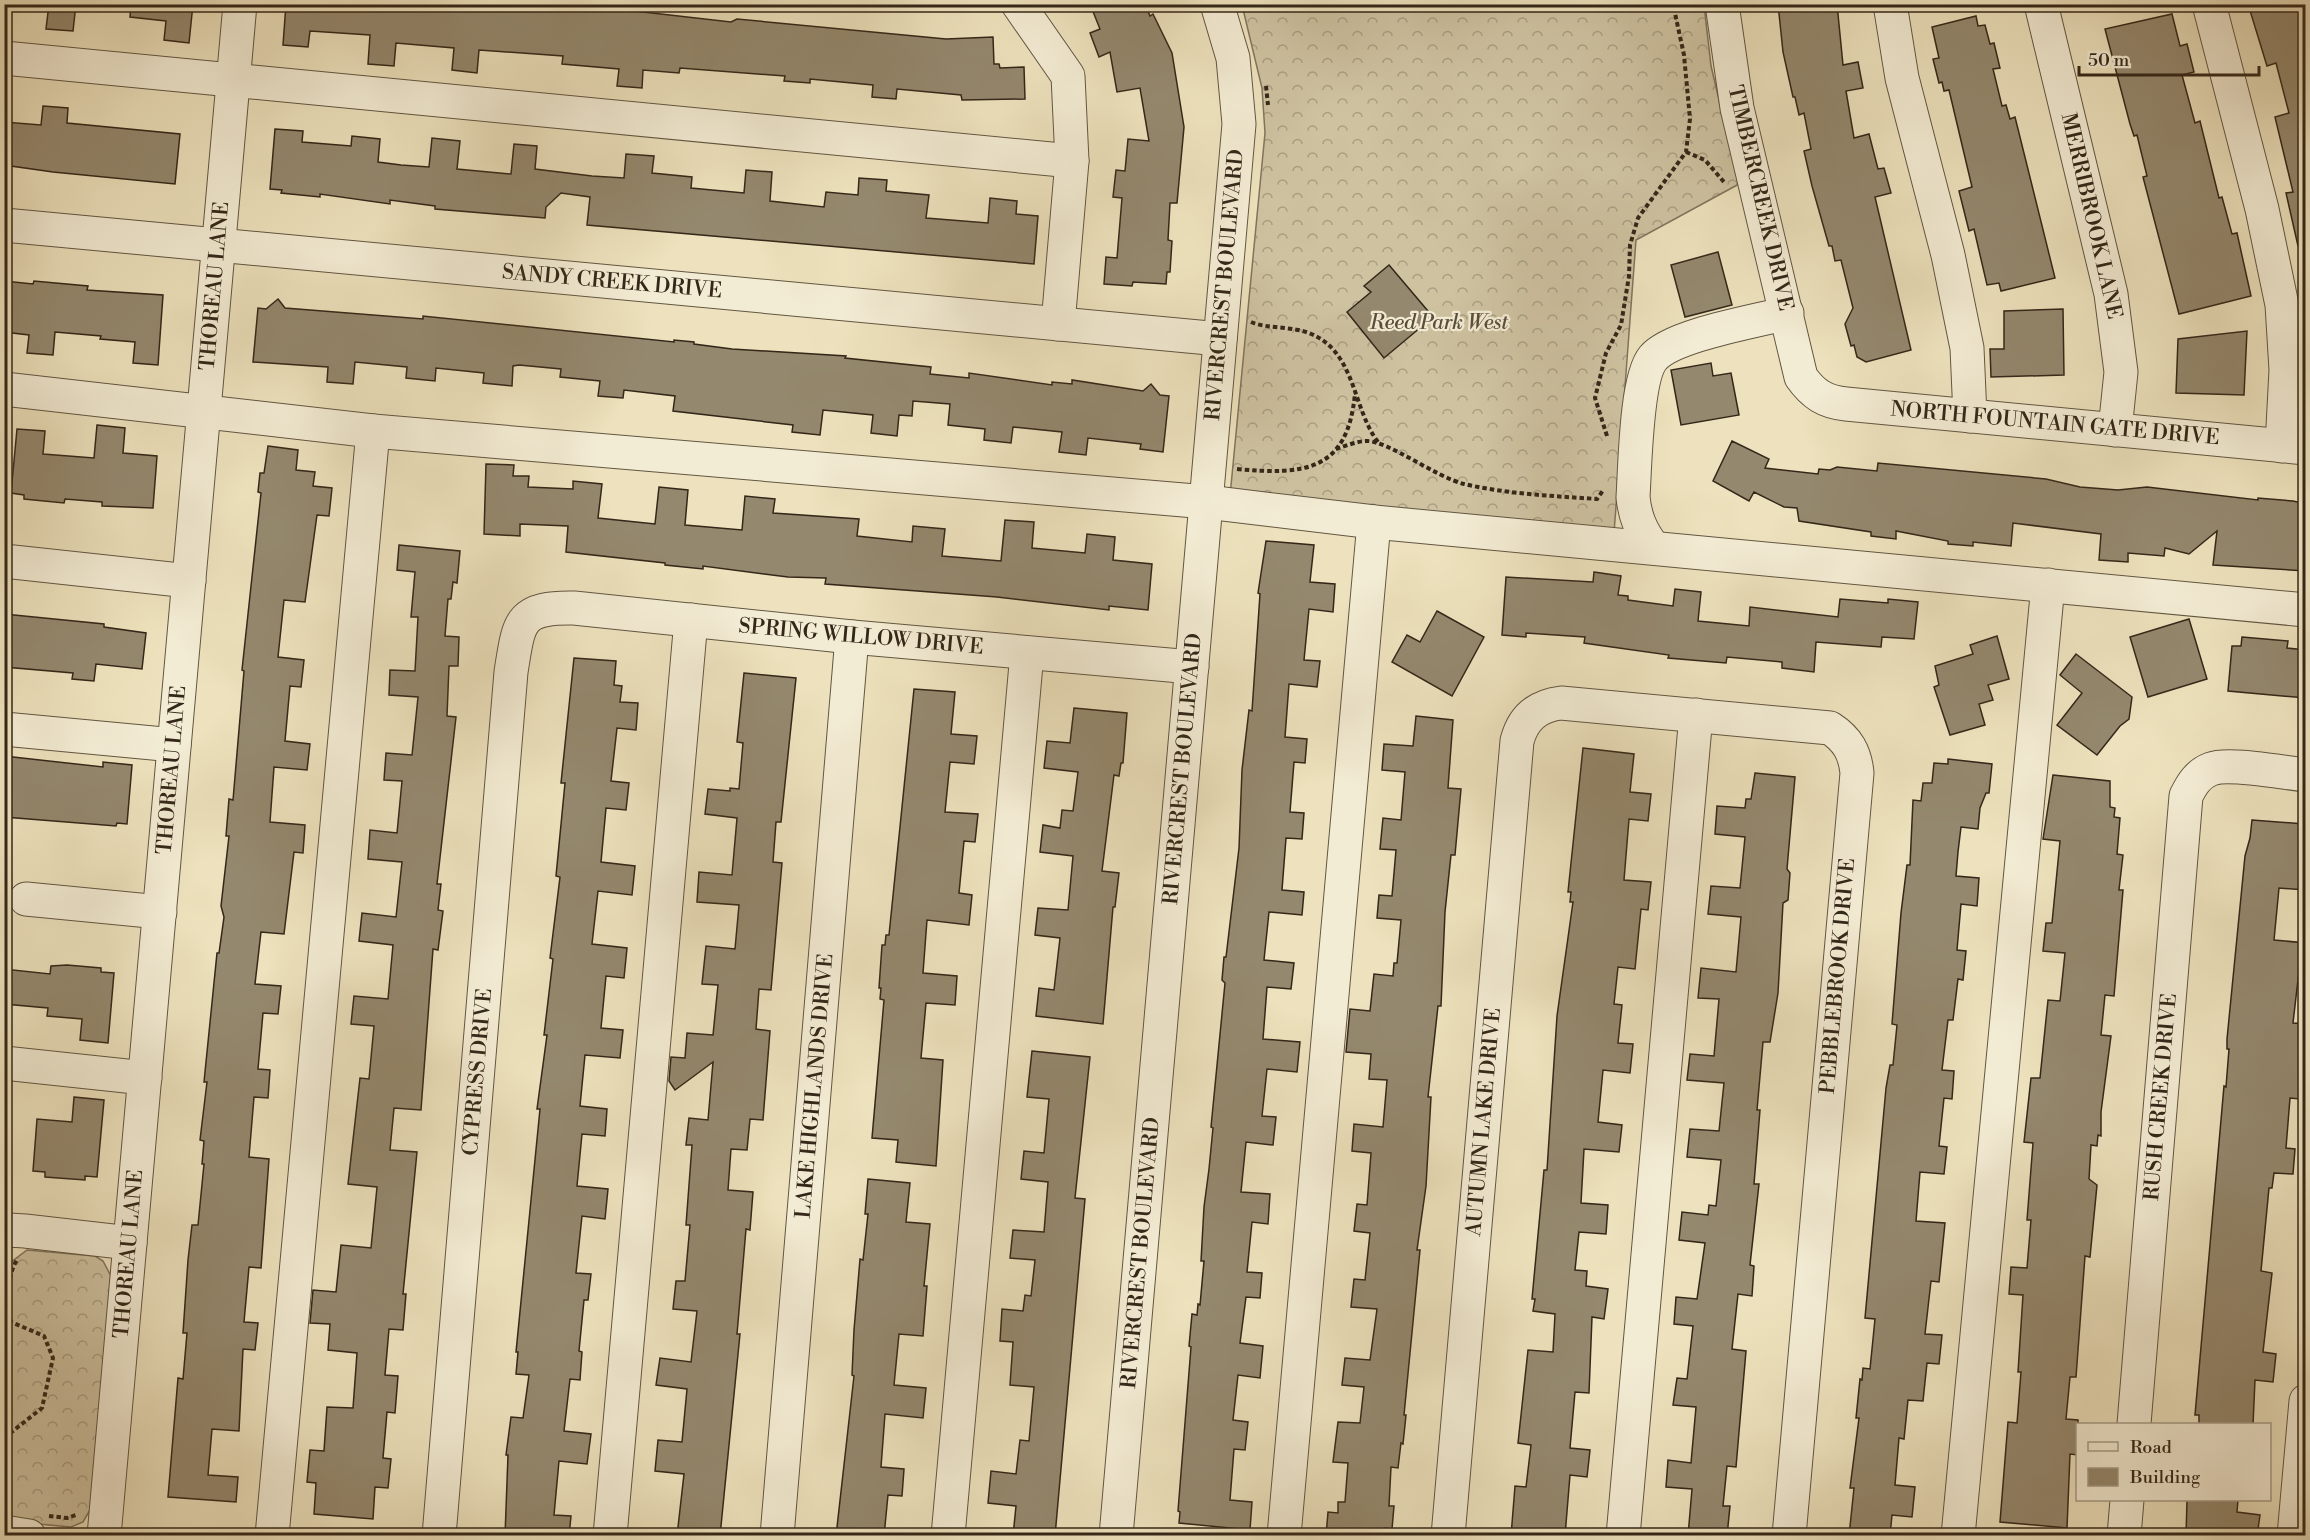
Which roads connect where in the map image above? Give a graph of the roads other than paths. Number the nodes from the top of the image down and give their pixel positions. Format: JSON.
{"nodes":[{"id":1,"x":240,"y":4,"type":"edge"},
{"id":2,"x":1018,"y":4,"type":"edge"},
{"id":3,"x":1217,"y":4,"type":"edge"},
{"id":4,"x":1722,"y":4,"type":"edge"},
{"id":5,"x":1890,"y":4,"type":"edge"},
{"id":6,"x":2041,"y":4,"type":"edge"},
{"id":7,"x":2209,"y":4,"type":"edge"},
{"id":8,"x":4,"y":58,"type":"edge"},
{"id":9,"x":233,"y":80,"type":"junction"},
{"id":10,"x":1072,"y":161,"type":"junction"},
{"id":11,"x":4,"y":225,"type":"edge"},
{"id":12,"x":218,"y":245,"type":"junction"},
{"id":13,"x":1787,"y":313,"type":"junction"},
{"id":14,"x":1058,"y":324,"type":"junction"},
{"id":15,"x":1220,"y":339,"type":"junction"},
{"id":16,"x":1809,"y":388,"type":"joint"},
{"id":17,"x":4,"y":389,"type":"edge"},
{"id":18,"x":204,"y":410,"type":"junction"},
{"id":19,"x":1970,"y":416,"type":"junction"},
{"id":20,"x":2115,"y":430,"type":"junction"},
{"id":21,"x":373,"y":431,"type":"junction"},
{"id":22,"x":2294,"y":447,"type":"edge"},
{"id":23,"x":1218,"y":503,"type":"junction"},
{"id":24,"x":1374,"y":522,"type":"junction"},
{"id":25,"x":1653,"y":547,"type":"junction"},
{"id":26,"x":4,"y":561,"type":"edge"},
{"id":27,"x":189,"y":581,"type":"junction"},
{"id":28,"x":2048,"y":585,"type":"junction"},
{"id":29,"x":2306,"y":610,"type":"edge"},
{"id":30,"x":531,"y":612,"type":"joint"},
{"id":31,"x":691,"y":620,"type":"junction"},
{"id":32,"x":852,"y":637,"type":"junction"},
{"id":33,"x":1027,"y":653,"type":"junction"},
{"id":34,"x":1192,"y":667,"type":"junction"},
{"id":35,"x":1532,"y":714,"type":"joint"},
{"id":36,"x":1696,"y":715,"type":"junction"},
{"id":37,"x":4,"y":729,"type":"edge"},
{"id":38,"x":174,"y":745,"type":"junction"},
{"id":39,"x":2306,"y":775,"type":"edge"},
{"id":40,"x":26,"y":899,"type":"dead end"},
{"id":41,"x":160,"y":912,"type":"junction"},
{"id":42,"x":4,"y":1063,"type":"edge"},
{"id":43,"x":145,"y":1078,"type":"junction"},
{"id":44,"x":130,"y":1243,"type":"junction"},
{"id":45,"x":14,"y":1244,"type":"edge"},
{"id":46,"x":2306,"y":1401,"type":"edge"},
{"id":47,"x":2134,"y":1423,"type":"edge"},
{"id":48,"x":2127,"y":1501,"type":"edge"},
{"id":49,"x":4,"y":1532,"type":"edge"},
{"id":50,"x":29,"y":1536,"type":"edge"},
{"id":51,"x":104,"y":1536,"type":"edge"},
{"id":52,"x":272,"y":1536,"type":"edge"},
{"id":53,"x":439,"y":1536,"type":"edge"},
{"id":54,"x":610,"y":1536,"type":"edge"},
{"id":55,"x":777,"y":1536,"type":"edge"},
{"id":56,"x":948,"y":1536,"type":"edge"},
{"id":57,"x":1116,"y":1536,"type":"edge"},
{"id":58,"x":1284,"y":1536,"type":"edge"},
{"id":59,"x":1448,"y":1536,"type":"edge"},
{"id":60,"x":1623,"y":1536,"type":"edge"},
{"id":61,"x":1789,"y":1536,"type":"edge"},
{"id":62,"x":1958,"y":1536,"type":"edge"},
{"id":63,"x":2124,"y":1536,"type":"edge"},
{"id":64,"x":2294,"y":1536,"type":"edge"}],
"edges":[{"from":1,"to":9,"type":"street","name":"THOREAU LANE"},
{"from":2,"to":10,"type":"street"},
{"from":3,"to":15,"type":"street","name":"RIVERCREST BOULEVARD"},
{"from":4,"to":13,"type":"street","name":"TIMBERCREEK DRIVE"},
{"from":5,"to":19,"type":"street"},
{"from":6,"to":20,"type":"street","name":"MERRIBROOK LANE"},
{"from":7,"to":22,"type":"street"},
{"from":8,"to":9,"type":"street"},
{"from":9,"to":10,"type":"street"},
{"from":9,"to":12,"type":"street","name":"THOREAU LANE"},
{"from":10,"to":14,"type":"street"},
{"from":11,"to":12,"type":"street","name":"SANDY CREEK DRIVE"},
{"from":12,"to":14,"type":"street","name":"SANDY CREEK DRIVE"},
{"from":12,"to":18,"type":"street","name":"THOREAU LANE"},
{"from":13,"to":16,"type":"street","name":"TIMBERCREEK DRIVE"},
{"from":13,"to":25,"type":"street"},
{"from":14,"to":15,"type":"street","name":"SANDY CREEK DRIVE"},
{"from":15,"to":23,"type":"street","name":"RIVERCREST BOULEVARD"},
{"from":16,"to":19,"type":"street","name":"NORTH FOUNTAIN GATE DRIVE"},
{"from":17,"to":18,"type":"street"},
{"from":18,"to":21,"type":"street"},
{"from":18,"to":27,"type":"street","name":"THOREAU LANE"},
{"from":19,"to":20,"type":"street","name":"NORTH FOUNTAIN GATE DRIVE"},
{"from":20,"to":22,"type":"street","name":"NORTH FOUNTAIN GATE DRIVE"},
{"from":21,"to":23,"type":"street"},
{"from":21,"to":52,"type":"street"},
{"from":23,"to":24,"type":"street"},
{"from":23,"to":34,"type":"street","name":"RIVERCREST BOULEVARD"},
{"from":24,"to":25,"type":"street"},
{"from":24,"to":58,"type":"street"},
{"from":25,"to":28,"type":"street"},
{"from":26,"to":27,"type":"street"},
{"from":27,"to":38,"type":"street","name":"THOREAU LANE"},
{"from":28,"to":29,"type":"street"},
{"from":28,"to":62,"type":"street"},
{"from":30,"to":31,"type":"street","name":"SPRING WILLOW DRIVE"},
{"from":30,"to":53,"type":"street","name":"CYPRESS DRIVE"},
{"from":31,"to":32,"type":"street","name":"SPRING WILLOW DRIVE"},
{"from":31,"to":54,"type":"street"},
{"from":32,"to":33,"type":"street","name":"SPRING WILLOW DRIVE"},
{"from":32,"to":55,"type":"street","name":"LAKE HIGHLANDS DRIVE"},
{"from":33,"to":34,"type":"street","name":"SPRING WILLOW DRIVE"},
{"from":33,"to":56,"type":"street"},
{"from":34,"to":57,"type":"street","name":"RIVERCREST BOULEVARD"},
{"from":35,"to":36,"type":"street","name":"PEBBLEBROOK DRIVE"},
{"from":35,"to":59,"type":"street","name":"AUTUMN LAKE DRIVE"},
{"from":36,"to":60,"type":"street"},
{"from":36,"to":61,"type":"street","name":"PEBBLEBROOK DRIVE"},
{"from":37,"to":38,"type":"street"},
{"from":38,"to":41,"type":"street","name":"THOREAU LANE"},
{"from":39,"to":47,"type":"street","name":"RUSH CREEK DRIVE"},
{"from":40,"to":41,"type":"street"},
{"from":41,"to":43,"type":"street","name":"THOREAU LANE"},
{"from":42,"to":43,"type":"street"},
{"from":43,"to":44,"type":"street","name":"THOREAU LANE"},
{"from":44,"to":45,"type":"street"},
{"from":44,"to":51,"type":"street","name":"THOREAU LANE"},
{"from":46,"to":64,"type":"street"},
{"from":48,"to":63,"type":"street"},
{"from":49,"to":50,"type":"street"}]}
